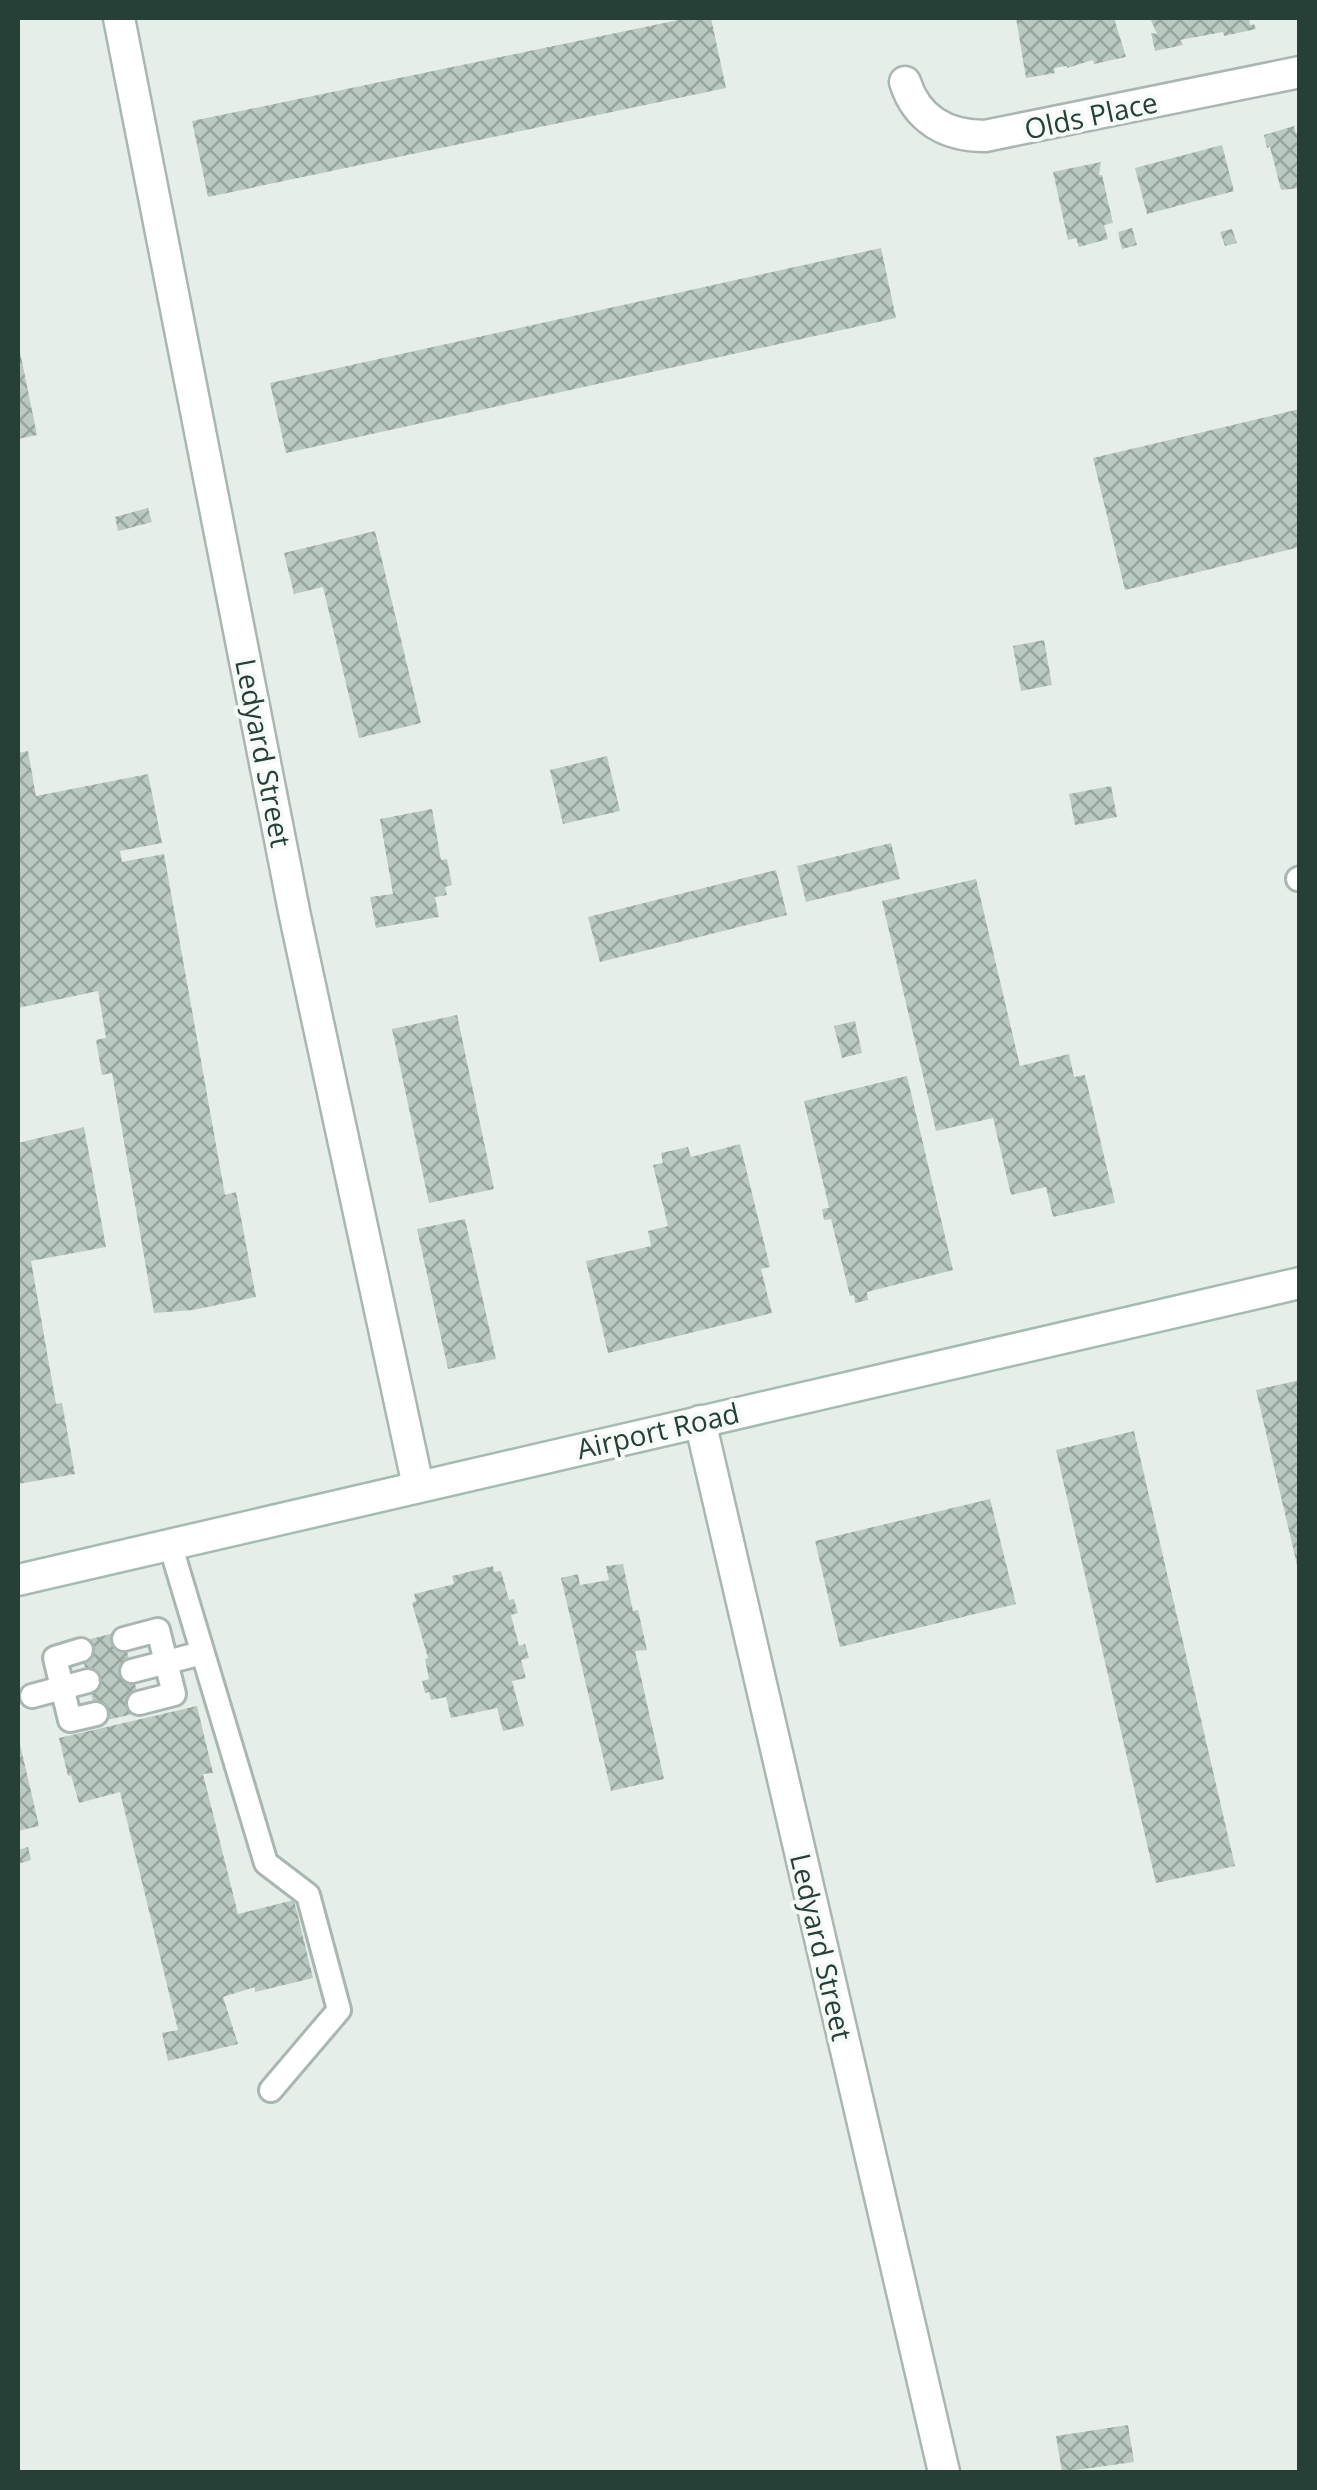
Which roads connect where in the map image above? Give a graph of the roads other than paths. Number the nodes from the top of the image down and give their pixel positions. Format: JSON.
{"nodes":[{"id":1,"x":119,"y":18,"type":"edge"},
{"id":2,"x":1300,"y":72,"type":"edge"},
{"id":3,"x":905,"y":82,"type":"dead end"},
{"id":4,"x":1300,"y":1283,"type":"edge"},
{"id":5,"x":700,"y":1422,"type":"junction"},
{"id":6,"x":418,"y":1486,"type":"junction"},
{"id":7,"x":170,"y":1544,"type":"junction"},
{"id":8,"x":18,"y":1580,"type":"edge"},
{"id":9,"x":124,"y":1639,"type":"dead end"},
{"id":10,"x":81,"y":1650,"type":"dead end"},
{"id":11,"x":202,"y":1653,"type":"junction"},
{"id":12,"x":166,"y":1662,"type":"junction"},
{"id":13,"x":132,"y":1671,"type":"dead end"},
{"id":14,"x":88,"y":1682,"type":"dead end"},
{"id":15,"x":62,"y":1687,"type":"junction"},
{"id":16,"x":32,"y":1696,"type":"dead end"},
{"id":17,"x":139,"y":1703,"type":"dead end"},
{"id":18,"x":96,"y":1714,"type":"dead end"},
{"id":19,"x":271,"y":2090,"type":"dead end"},
{"id":20,"x":944,"y":2472,"type":"edge"}],
"edges":[{"from":1,"to":6,"type":"street","name":"Ledyard Street"},
{"from":2,"to":3,"type":"street","name":"Olds Place"},
{"from":4,"to":5,"type":"street","name":"Airport Road"},
{"from":5,"to":6,"type":"street","name":"Airport Road"},
{"from":5,"to":20,"type":"street","name":"Ledyard Street"},
{"from":6,"to":7,"type":"street","name":"Airport Road"},
{"from":7,"to":8,"type":"street","name":"Airport Road"},
{"from":7,"to":11,"type":"lane"},
{"from":9,"to":12,"type":"lane"},
{"from":10,"to":15,"type":"lane"},
{"from":11,"to":12,"type":"lane"},
{"from":11,"to":19,"type":"lane"},
{"from":12,"to":13,"type":"lane"},
{"from":12,"to":17,"type":"lane"},
{"from":14,"to":15,"type":"lane"},
{"from":15,"to":16,"type":"lane"},
{"from":15,"to":18,"type":"lane"}]}
